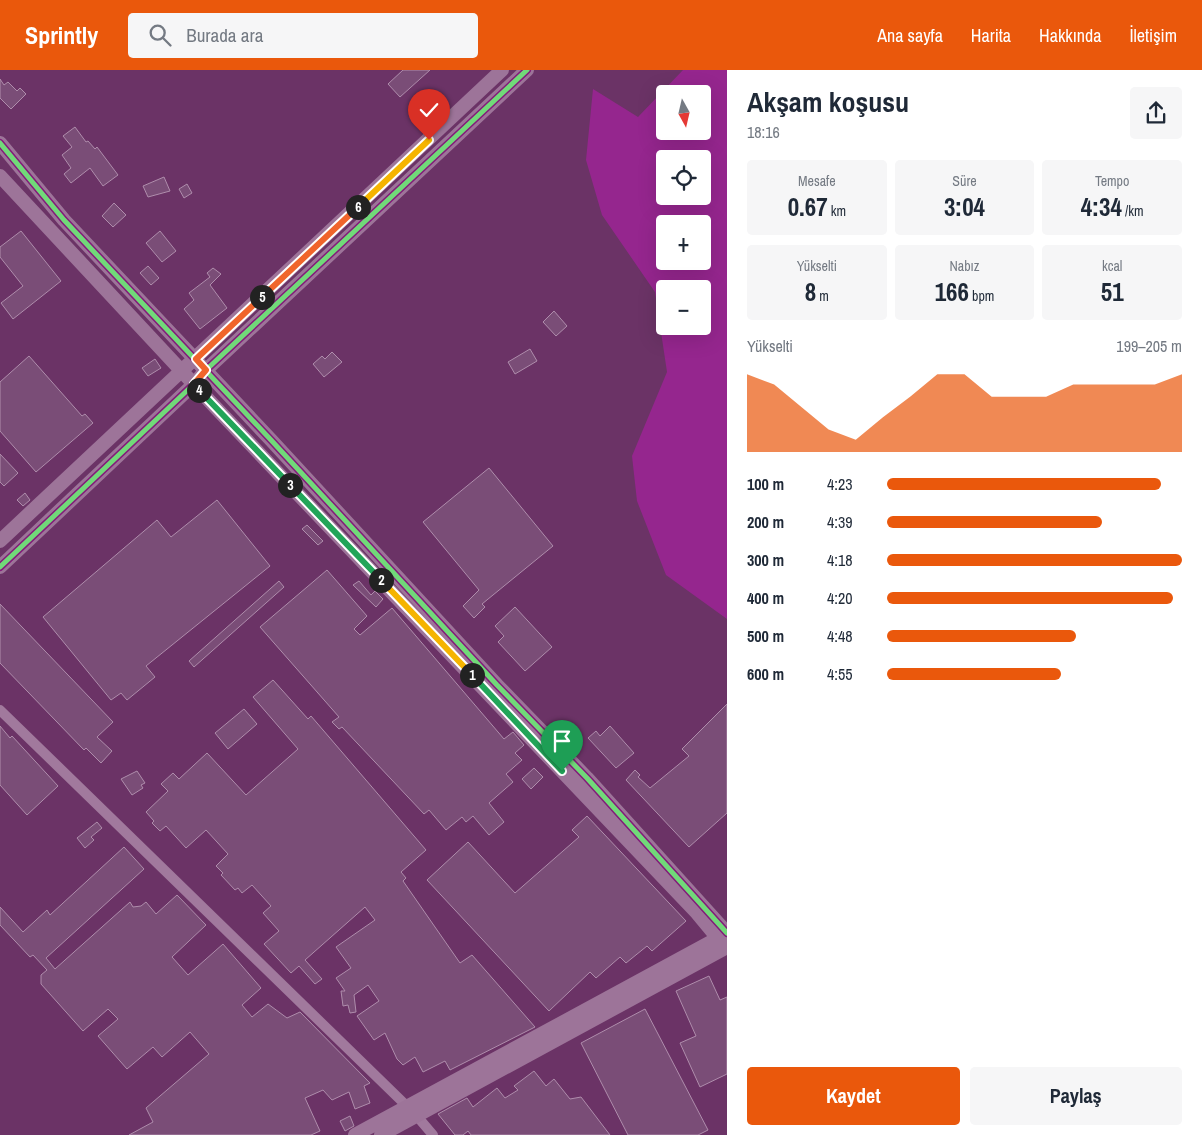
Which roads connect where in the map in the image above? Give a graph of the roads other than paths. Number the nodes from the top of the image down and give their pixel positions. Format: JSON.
{"nodes":[{"id":1,"x":502,"y":70,"type":"edge"},
{"id":2,"x":527,"y":70,"type":"edge"},
{"id":3,"x":0,"y":143,"type":"edge"},
{"id":4,"x":0,"y":176,"type":"edge"},
{"id":5,"x":196,"y":359,"type":"junction"},
{"id":6,"x":206,"y":370,"type":"junction"},
{"id":7,"x":182,"y":371,"type":"junction"},
{"id":8,"x":194,"y":384,"type":"junction"},
{"id":9,"x":0,"y":541,"type":"edge"},
{"id":10,"x":0,"y":567,"type":"edge"},
{"id":11,"x":0,"y":710,"type":"edge"},
{"id":12,"x":725,"y":940,"type":"edge"},
{"id":13,"x":411,"y":1112,"type":"junction"},
{"id":14,"x":355,"y":1135,"type":"edge"},
{"id":15,"x":380,"y":1135,"type":"edge"},
{"id":16,"x":433,"y":1135,"type":"edge"}],
"edges":[{"from":1,"to":5,"type":"street"},
{"from":2,"to":6,"type":"street"},
{"from":3,"to":5,"type":"street"},
{"from":4,"to":7,"type":"street"},
{"from":5,"to":6,"type":"street"},
{"from":5,"to":7,"type":"street"},
{"from":6,"to":8,"type":"street"},
{"from":6,"to":12,"type":"street"},
{"from":7,"to":8,"type":"street"},
{"from":7,"to":9,"type":"street"},
{"from":8,"to":10,"type":"street"},
{"from":8,"to":12,"type":"street"},
{"from":11,"to":13,"type":"street"},
{"from":12,"to":13,"type":"street"},
{"from":13,"to":14,"type":"street"},
{"from":13,"to":15,"type":"street"},
{"from":13,"to":16,"type":"street"}]}
